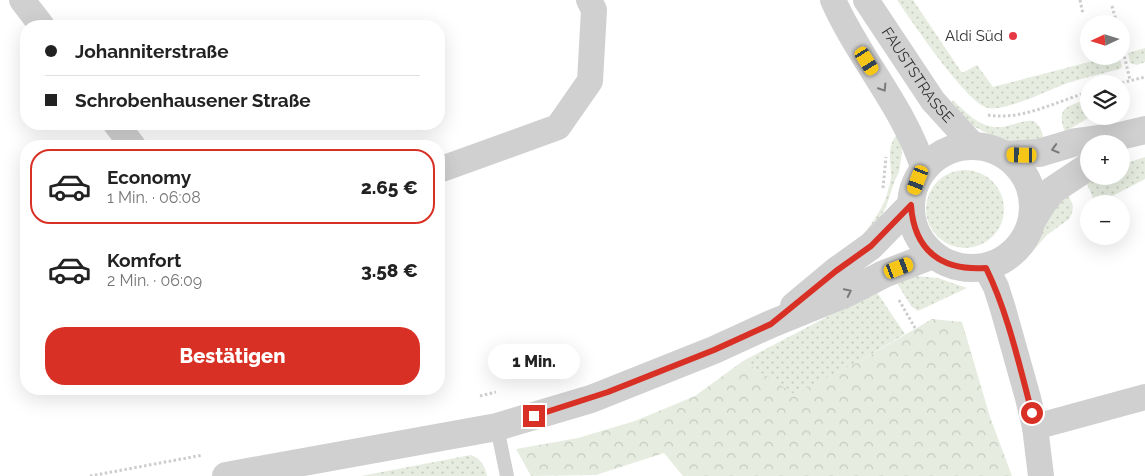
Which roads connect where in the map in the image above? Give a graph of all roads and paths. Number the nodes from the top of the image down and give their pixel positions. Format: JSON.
{"nodes":[{"id":1,"x":22,"y":0,"type":"edge"},
{"id":2,"x":589,"y":0,"type":"edge"},
{"id":3,"x":833,"y":0,"type":"edge"},
{"id":4,"x":866,"y":0,"type":"edge"},
{"id":5,"x":1080,"y":0,"type":"edge"},
{"id":6,"x":1112,"y":6,"type":"dead end"},
{"id":7,"x":1083,"y":14,"type":"dead end"},
{"id":8,"x":1114,"y":15,"type":"edge"},
{"id":9,"x":37,"y":20,"type":"edge"},
{"id":10,"x":1145,"y":77,"type":"edge"},
{"id":11,"x":1130,"y":80,"type":"edge"},
{"id":12,"x":1080,"y":95,"type":"edge"},
{"id":13,"x":985,"y":115,"type":"dead end"},
{"id":14,"x":121,"y":130,"type":"edge"},
{"id":15,"x":128,"y":140,"type":"edge"},
{"id":16,"x":1080,"y":142,"type":"edge"},
{"id":17,"x":974,"y":146,"type":"junction"},
{"id":18,"x":884,"y":148,"type":"dead end"},
{"id":19,"x":1004,"y":155,"type":"junction"},
{"id":20,"x":445,"y":168,"type":"edge"},
{"id":21,"x":924,"y":170,"type":"junction"},
{"id":22,"x":1080,"y":172,"type":"edge"},
{"id":23,"x":880,"y":196,"type":"dead end"},
{"id":24,"x":911,"y":205,"type":"junction"},
{"id":25,"x":1032,"y":221,"type":"junction"},
{"id":26,"x":933,"y":255,"type":"junction"},
{"id":27,"x":986,"y":268,"type":"junction"},
{"id":28,"x":771,"y":324,"type":"junction"},
{"id":29,"x":500,"y":392,"type":"dead end"},
{"id":30,"x":1145,"y":397,"type":"edge"},
{"id":31,"x":471,"y":398,"type":"dead end"},
{"id":32,"x":497,"y":427,"type":"junction"},
{"id":33,"x":1035,"y":427,"type":"junction"},
{"id":34,"x":204,"y":454,"type":"dead end"},
{"id":35,"x":90,"y":476,"type":"edge"},
{"id":36,"x":226,"y":476,"type":"edge"},
{"id":37,"x":507,"y":476,"type":"edge"},
{"id":38,"x":1041,"y":476,"type":"edge"}],
"edges":[{"from":1,"to":9,"type":"street"},
{"from":2,"to":20,"type":"street"},
{"from":3,"to":21,"type":"street","one_way":true},
{"from":4,"to":17,"type":"street","name":"FAUSTSTRASSE"},
{"from":5,"to":7,"type":"path"},
{"from":6,"to":8,"type":"path"},
{"from":10,"to":11,"type":"path"},
{"from":12,"to":13,"type":"path"},
{"from":14,"to":15,"type":"street"},
{"from":16,"to":19,"type":"street","one_way":true},
{"from":17,"to":19,"type":"street"},
{"from":17,"to":21,"type":"street"},
{"from":18,"to":23,"type":"path"},
{"from":19,"to":25,"type":"street"},
{"from":21,"to":24,"type":"street"},
{"from":22,"to":25,"type":"street"},
{"from":24,"to":26,"type":"street"},
{"from":24,"to":28,"type":"street"},
{"from":25,"to":27,"type":"street"},
{"from":26,"to":27,"type":"street"},
{"from":28,"to":26,"type":"street","one_way":true},
{"from":27,"to":33,"type":"street"},
{"from":28,"to":32,"type":"street"},
{"from":29,"to":31,"type":"path"},
{"from":30,"to":33,"type":"street"},
{"from":32,"to":36,"type":"street"},
{"from":32,"to":37,"type":"lane"},
{"from":33,"to":38,"type":"street"},
{"from":34,"to":35,"type":"path"}]}
